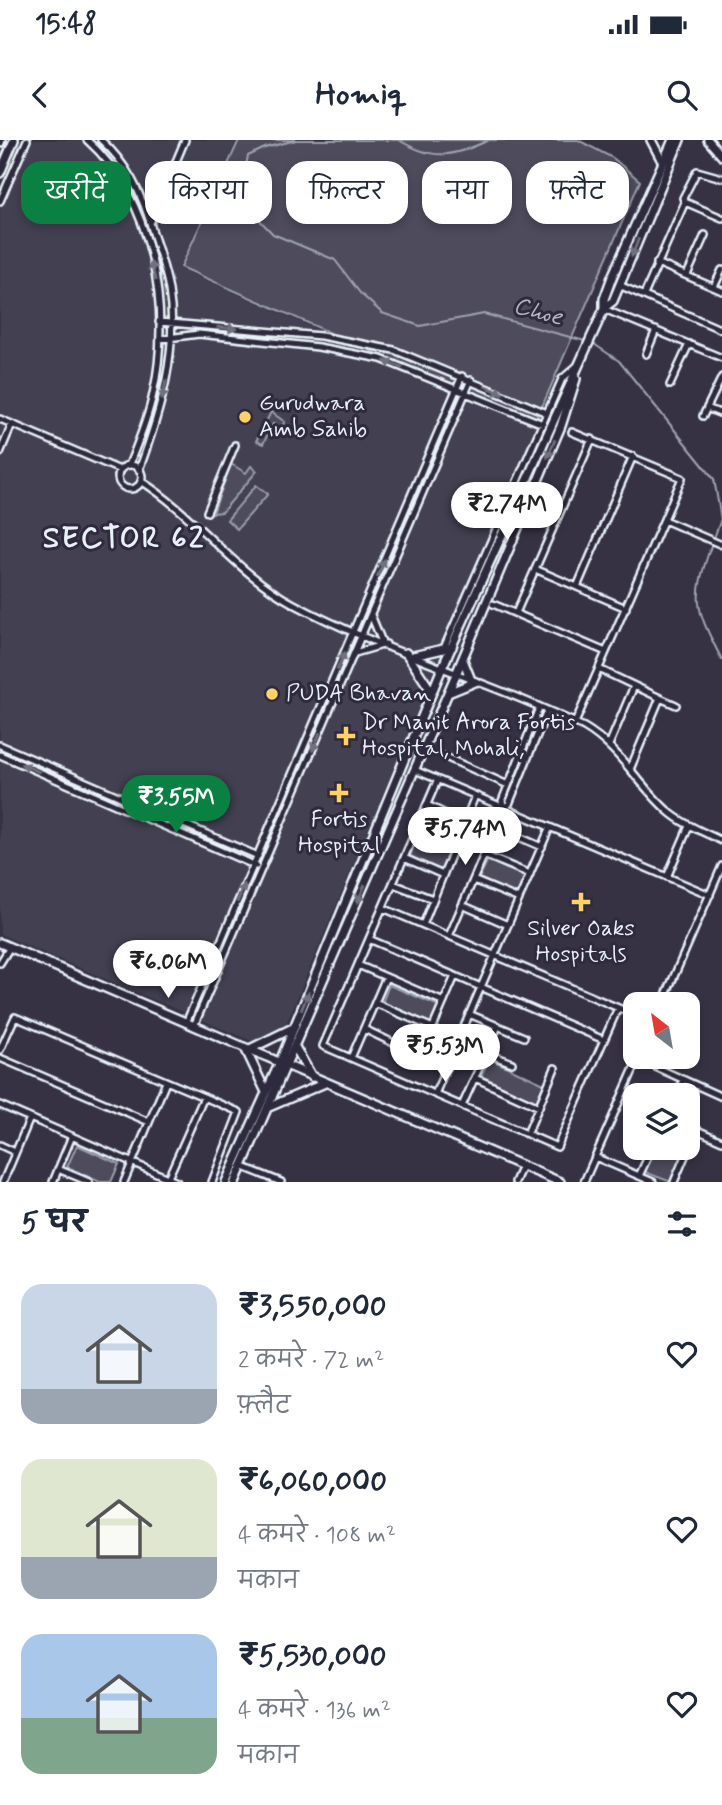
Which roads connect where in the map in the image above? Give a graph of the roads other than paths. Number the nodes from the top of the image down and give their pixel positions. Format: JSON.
{"nodes":[{"id":1,"x":14,"y":140,"type":"edge"},
{"id":2,"x":27,"y":140,"type":"edge"},
{"id":3,"x":87,"y":140,"type":"edge"},
{"id":4,"x":101,"y":140,"type":"edge"},
{"id":5,"x":185,"y":140,"type":"edge"},
{"id":6,"x":651,"y":140,"type":"edge"},
{"id":7,"x":673,"y":140,"type":"edge"},
{"id":8,"x":680,"y":140,"type":"edge"},
{"id":9,"x":708,"y":140,"type":"edge"},
{"id":10,"x":722,"y":156,"type":"edge"},
{"id":11,"x":176,"y":161,"type":"edge"},
{"id":12,"x":662,"y":161,"type":"junction"},
{"id":13,"x":0,"y":173,"type":"edge"},
{"id":14,"x":722,"y":178,"type":"edge"},
{"id":15,"x":0,"y":201,"type":"edge"},
{"id":16,"x":685,"y":202,"type":"junction"},
{"id":17,"x":145,"y":212,"type":"edge"},
{"id":18,"x":722,"y":219,"type":"edge"},
{"id":19,"x":150,"y":224,"type":"edge"},
{"id":20,"x":705,"y":235,"type":"dead end"},
{"id":21,"x":657,"y":263,"type":"junction"},
{"id":22,"x":722,"y":270,"type":"edge"},
{"id":23,"x":687,"y":275,"type":"junction"},
{"id":24,"x":619,"y":285,"type":"junction"},
{"id":25,"x":714,"y":287,"type":"junction"},
{"id":26,"x":722,"y":290,"type":"edge"},
{"id":27,"x":643,"y":295,"type":"junction"},
{"id":28,"x":604,"y":308,"type":"junction"},
{"id":29,"x":159,"y":322,"type":"junction"},
{"id":30,"x":171,"y":323,"type":"junction"},
{"id":31,"x":656,"y":330,"type":"junction"},
{"id":32,"x":722,"y":330,"type":"edge"},
{"id":33,"x":171,"y":337,"type":"junction"},
{"id":34,"x":160,"y":339,"type":"junction"},
{"id":35,"x":690,"y":344,"type":"junction"},
{"id":36,"x":646,"y":355,"type":"dead end"},
{"id":37,"x":722,"y":358,"type":"edge"},
{"id":38,"x":578,"y":364,"type":"junction"},
{"id":39,"x":462,"y":376,"type":"junction"},
{"id":40,"x":722,"y":377,"type":"edge"},
{"id":41,"x":471,"y":380,"type":"junction"},
{"id":42,"x":670,"y":385,"type":"dead end"},
{"id":43,"x":457,"y":388,"type":"junction"},
{"id":44,"x":466,"y":392,"type":"junction"},
{"id":45,"x":707,"y":408,"type":"junction"},
{"id":46,"x":547,"y":412,"type":"junction"},
{"id":47,"x":447,"y":415,"type":"junction"},
{"id":48,"x":722,"y":415,"type":"edge"},
{"id":49,"x":703,"y":416,"type":"dead end"},
{"id":50,"x":2,"y":419,"type":"edge"},
{"id":51,"x":456,"y":419,"type":"junction"},
{"id":52,"x":12,"y":424,"type":"junction"},
{"id":53,"x":543,"y":424,"type":"junction"},
{"id":54,"x":0,"y":430,"type":"edge"},
{"id":55,"x":572,"y":432,"type":"dead end"},
{"id":56,"x":592,"y":439,"type":"junction"},
{"id":57,"x":235,"y":444,"type":"dead end"},
{"id":58,"x":0,"y":453,"type":"edge"},
{"id":59,"x":633,"y":456,"type":"junction"},
{"id":60,"x":129,"y":466,"type":"junction"},
{"id":61,"x":120,"y":470,"type":"junction"},
{"id":62,"x":139,"y":470,"type":"junction"},
{"id":63,"x":422,"y":475,"type":"junction"},
{"id":64,"x":430,"y":479,"type":"junction"},
{"id":65,"x":141,"y":481,"type":"junction"},
{"id":66,"x":207,"y":512,"type":"dead end"},
{"id":67,"x":664,"y":520,"type":"junction"},
{"id":68,"x":395,"y":537,"type":"junction"},
{"id":69,"x":403,"y":541,"type":"junction"},
{"id":70,"x":722,"y":545,"type":"edge"},
{"id":71,"x":535,"y":569,"type":"junction"},
{"id":72,"x":578,"y":587,"type":"junction"},
{"id":73,"x":493,"y":604,"type":"dead end"},
{"id":74,"x":626,"y":608,"type":"junction"},
{"id":75,"x":516,"y":613,"type":"junction"},
{"id":76,"x":371,"y":615,"type":"junction"},
{"id":77,"x":354,"y":631,"type":"junction"},
{"id":78,"x":363,"y":635,"type":"junction"},
{"id":79,"x":384,"y":644,"type":"junction"},
{"id":80,"x":448,"y":648,"type":"junction"},
{"id":81,"x":606,"y":652,"type":"junction"},
{"id":82,"x":355,"y":653,"type":"junction"},
{"id":83,"x":410,"y":655,"type":"junction"},
{"id":84,"x":463,"y":655,"type":"junction"},
{"id":85,"x":442,"y":668,"type":"junction"},
{"id":86,"x":599,"y":669,"type":"junction"},
{"id":87,"x":456,"y":674,"type":"junction"},
{"id":88,"x":473,"y":681,"type":"junction"},
{"id":89,"x":634,"y":686,"type":"junction"},
{"id":90,"x":432,"y":692,"type":"junction"},
{"id":91,"x":447,"y":693,"type":"junction"},
{"id":92,"x":660,"y":698,"type":"junction"},
{"id":93,"x":676,"y":705,"type":"dead end"},
{"id":94,"x":539,"y":708,"type":"junction"},
{"id":95,"x":547,"y":711,"type":"junction"},
{"id":96,"x":575,"y":723,"type":"junction"},
{"id":97,"x":609,"y":745,"type":"junction"},
{"id":98,"x":0,"y":749,"type":"edge"},
{"id":99,"x":443,"y":757,"type":"dead end"},
{"id":100,"x":631,"y":767,"type":"junction"},
{"id":101,"x":415,"y":770,"type":"junction"},
{"id":102,"x":64,"y":773,"type":"junction"},
{"id":103,"x":61,"y":781,"type":"junction"},
{"id":104,"x":438,"y":781,"type":"junction"},
{"id":105,"x":508,"y":785,"type":"junction"},
{"id":106,"x":475,"y":796,"type":"junction"},
{"id":107,"x":427,"y":806,"type":"junction"},
{"id":108,"x":504,"y":808,"type":"junction"},
{"id":109,"x":464,"y":822,"type":"junction"},
{"id":110,"x":689,"y":826,"type":"junction"},
{"id":111,"x":496,"y":827,"type":"junction"},
{"id":112,"x":550,"y":827,"type":"junction"},
{"id":113,"x":194,"y":829,"type":"junction"},
{"id":114,"x":416,"y":830,"type":"junction"},
{"id":115,"x":191,"y":838,"type":"junction"},
{"id":116,"x":722,"y":841,"type":"edge"},
{"id":117,"x":455,"y":846,"type":"junction"},
{"id":118,"x":542,"y":847,"type":"junction"},
{"id":119,"x":484,"y":855,"type":"junction"},
{"id":120,"x":257,"y":856,"type":"junction"},
{"id":121,"x":404,"y":858,"type":"junction"},
{"id":122,"x":266,"y":859,"type":"junction"},
{"id":123,"x":253,"y":864,"type":"junction"},
{"id":124,"x":722,"y":866,"type":"edge"},
{"id":125,"x":262,"y":868,"type":"junction"},
{"id":126,"x":530,"y":874,"type":"junction"},
{"id":127,"x":443,"y":875,"type":"junction"},
{"id":128,"x":667,"y":877,"type":"junction"},
{"id":129,"x":473,"y":880,"type":"junction"},
{"id":130,"x":393,"y":884,"type":"junction"},
{"id":131,"x":709,"y":894,"type":"junction"},
{"id":132,"x":433,"y":899,"type":"junction"},
{"id":133,"x":519,"y":899,"type":"junction"},
{"id":134,"x":462,"y":905,"type":"junction"},
{"id":135,"x":383,"y":908,"type":"junction"},
{"id":136,"x":422,"y":925,"type":"junction"},
{"id":137,"x":508,"y":925,"type":"junction"},
{"id":138,"x":449,"y":936,"type":"junction"},
{"id":139,"x":369,"y":939,"type":"junction"},
{"id":140,"x":0,"y":943,"type":"edge"},
{"id":141,"x":10,"y":947,"type":"junction"},
{"id":142,"x":495,"y":955,"type":"junction"},
{"id":143,"x":0,"y":963,"type":"edge"},
{"id":144,"x":358,"y":965,"type":"junction"},
{"id":145,"x":455,"y":976,"type":"junction"},
{"id":146,"x":386,"y":977,"type":"junction"},
{"id":147,"x":481,"y":987,"type":"junction"},
{"id":148,"x":667,"y":992,"type":"edge"},
{"id":149,"x":444,"y":1002,"type":"junction"},
{"id":150,"x":375,"y":1003,"type":"junction"},
{"id":151,"x":618,"y":1008,"type":"junction"},
{"id":152,"x":623,"y":1010,"type":"edge"},
{"id":153,"x":470,"y":1014,"type":"junction"},
{"id":154,"x":190,"y":1025,"type":"junction"},
{"id":155,"x":498,"y":1026,"type":"junction"},
{"id":156,"x":293,"y":1028,"type":"junction"},
{"id":157,"x":433,"y":1028,"type":"junction"},
{"id":158,"x":364,"y":1029,"type":"junction"},
{"id":159,"x":524,"y":1037,"type":"dead end"},
{"id":160,"x":604,"y":1040,"type":"junction"},
{"id":161,"x":295,"y":1047,"type":"junction"},
{"id":162,"x":247,"y":1048,"type":"junction"},
{"id":163,"x":0,"y":1051,"type":"edge"},
{"id":164,"x":486,"y":1053,"type":"junction"},
{"id":165,"x":421,"y":1055,"type":"junction"},
{"id":166,"x":0,"y":1058,"type":"edge"},
{"id":167,"x":351,"y":1058,"type":"junction"},
{"id":168,"x":512,"y":1063,"type":"dead end"},
{"id":169,"x":283,"y":1065,"type":"junction"},
{"id":170,"x":446,"y":1068,"type":"junction"},
{"id":171,"x":555,"y":1068,"type":"dead end"},
{"id":172,"x":633,"y":1069,"type":"edge"},
{"id":173,"x":660,"y":1069,"type":"edge"},
{"id":174,"x":312,"y":1077,"type":"junction"},
{"id":175,"x":475,"y":1078,"type":"junction"},
{"id":176,"x":683,"y":1080,"type":"junction"},
{"id":177,"x":166,"y":1082,"type":"junction"},
{"id":178,"x":324,"y":1083,"type":"junction"},
{"id":179,"x":682,"y":1083,"type":"edge"},
{"id":180,"x":266,"y":1093,"type":"junction"},
{"id":181,"x":435,"y":1094,"type":"junction"},
{"id":182,"x":204,"y":1097,"type":"junction"},
{"id":183,"x":722,"y":1097,"type":"edge"},
{"id":184,"x":0,"y":1105,"type":"edge"},
{"id":185,"x":462,"y":1106,"type":"junction"},
{"id":186,"x":269,"y":1107,"type":"junction"},
{"id":187,"x":539,"y":1107,"type":"junction"},
{"id":188,"x":30,"y":1118,"type":"junction"},
{"id":189,"x":149,"y":1122,"type":"junction"},
{"id":190,"x":700,"y":1132,"type":"edge"},
{"id":191,"x":527,"y":1134,"type":"junction"},
{"id":192,"x":72,"y":1136,"type":"junction"},
{"id":193,"x":231,"y":1137,"type":"junction"},
{"id":194,"x":722,"y":1141,"type":"edge"},
{"id":195,"x":243,"y":1142,"type":"junction"},
{"id":196,"x":0,"y":1145,"type":"edge"},
{"id":197,"x":15,"y":1152,"type":"junction"},
{"id":198,"x":595,"y":1157,"type":"junction"},
{"id":199,"x":646,"y":1160,"type":"edge"},
{"id":200,"x":683,"y":1160,"type":"edge"},
{"id":201,"x":132,"y":1163,"type":"junction"},
{"id":202,"x":233,"y":1163,"type":"junction"},
{"id":203,"x":242,"y":1166,"type":"junction"},
{"id":204,"x":522,"y":1166,"type":"junction"},
{"id":205,"x":58,"y":1169,"type":"junction"},
{"id":206,"x":639,"y":1176,"type":"junction"},
{"id":207,"x":168,"y":1178,"type":"junction"},
{"id":208,"x":3,"y":1182,"type":"edge"},
{"id":209,"x":53,"y":1182,"type":"edge"},
{"id":210,"x":89,"y":1182,"type":"edge"},
{"id":211,"x":124,"y":1182,"type":"edge"},
{"id":212,"x":177,"y":1182,"type":"edge"},
{"id":213,"x":212,"y":1182,"type":"edge"},
{"id":214,"x":226,"y":1182,"type":"edge"},
{"id":215,"x":236,"y":1182,"type":"edge"},
{"id":216,"x":281,"y":1182,"type":"edge"},
{"id":217,"x":515,"y":1182,"type":"edge"},
{"id":218,"x":560,"y":1182,"type":"edge"},
{"id":219,"x":584,"y":1182,"type":"edge"},
{"id":220,"x":653,"y":1182,"type":"edge"},
{"id":221,"x":674,"y":1182,"type":"edge"}],
"edges":[{"from":1,"to":13,"type":"main road"},
{"from":2,"to":15,"type":"street"},
{"from":29,"to":3,"type":"street","one_way":true},
{"from":4,"to":17,"type":"street"},
{"from":5,"to":11,"type":"street"},
{"from":6,"to":12,"type":"main road"},
{"from":7,"to":12,"type":"main road"},
{"from":8,"to":24,"type":"main road","one_way":true},
{"from":9,"to":10,"type":"main road"},
{"from":12,"to":28,"type":"main road"},
{"from":14,"to":16,"type":"street"},
{"from":16,"to":18,"type":"street"},
{"from":16,"to":21,"type":"street"},
{"from":19,"to":30,"type":"street"},
{"from":20,"to":23,"type":"street"},
{"from":21,"to":23,"type":"street"},
{"from":21,"to":27,"type":"street"},
{"from":22,"to":25,"type":"street"},
{"from":23,"to":25,"type":"street"},
{"from":24,"to":27,"type":"street"},
{"from":24,"to":28,"type":"main road"},
{"from":25,"to":26,"type":"street"},
{"from":27,"to":32,"type":"street"},
{"from":28,"to":31,"type":"street"},
{"from":28,"to":38,"type":"main road"},
{"from":29,"to":30,"type":"street"},
{"from":29,"to":34,"type":"street"},
{"from":30,"to":33,"type":"street"},
{"from":30,"to":39,"type":"street","one_way":true},
{"from":31,"to":35,"type":"street"},
{"from":31,"to":36,"type":"street"},
{"from":33,"to":34,"type":"street"},
{"from":43,"to":33,"type":"street","one_way":true},
{"from":33,"to":62,"type":"street","one_way":true},
{"from":34,"to":60,"type":"street"},
{"from":35,"to":37,"type":"street"},
{"from":35,"to":42,"type":"street"},
{"from":38,"to":46,"type":"street"},
{"from":38,"to":80,"type":"main road"},
{"from":38,"to":84,"type":"main road","one_way":true},
{"from":39,"to":41,"type":"street"},
{"from":39,"to":43,"type":"street"},
{"from":40,"to":45,"type":"street"},
{"from":41,"to":44,"type":"street"},
{"from":41,"to":46,"type":"street","one_way":true},
{"from":43,"to":44,"type":"street"},
{"from":43,"to":47,"type":"street"},
{"from":44,"to":51,"type":"street"},
{"from":44,"to":53,"type":"street"},
{"from":45,"to":48,"type":"street"},
{"from":45,"to":49,"type":"street"},
{"from":46,"to":53,"type":"street"},
{"from":47,"to":51,"type":"street"},
{"from":47,"to":63,"type":"street"},
{"from":50,"to":52,"type":"street"},
{"from":50,"to":54,"type":"street"},
{"from":51,"to":64,"type":"street"},
{"from":52,"to":58,"type":"street"},
{"from":52,"to":61,"type":"street"},
{"from":53,"to":80,"type":"street"},
{"from":55,"to":56,"type":"street"},
{"from":56,"to":59,"type":"street"},
{"from":56,"to":71,"type":"street"},
{"from":57,"to":66,"type":"street"},
{"from":59,"to":67,"type":"street"},
{"from":59,"to":72,"type":"street"},
{"from":60,"to":61,"type":"street"},
{"from":60,"to":62,"type":"street"},
{"from":61,"to":65,"type":"street"},
{"from":62,"to":65,"type":"street"},
{"from":63,"to":64,"type":"street"},
{"from":63,"to":68,"type":"street"},
{"from":64,"to":69,"type":"street"},
{"from":65,"to":77,"type":"street"},
{"from":67,"to":70,"type":"street"},
{"from":67,"to":74,"type":"street"},
{"from":68,"to":69,"type":"street"},
{"from":77,"to":68,"type":"street","one_way":true},
{"from":69,"to":76,"type":"street"},
{"from":71,"to":72,"type":"street"},
{"from":71,"to":75,"type":"street"},
{"from":72,"to":74,"type":"street"},
{"from":73,"to":75,"type":"street"},
{"from":74,"to":81,"type":"street"},
{"from":75,"to":81,"type":"street"},
{"from":76,"to":78,"type":"street"},
{"from":76,"to":79,"type":"street"},
{"from":77,"to":78,"type":"street"},
{"from":120,"to":77,"type":"street","one_way":true},
{"from":78,"to":79,"type":"street"},
{"from":78,"to":82,"type":"street"},
{"from":79,"to":82,"type":"street"},
{"from":79,"to":83,"type":"street"},
{"from":80,"to":83,"type":"main road"},
{"from":80,"to":85,"type":"main road"},
{"from":81,"to":86,"type":"street"},
{"from":82,"to":122,"type":"street","one_way":true},
{"from":83,"to":85,"type":"street"},
{"from":83,"to":90,"type":"main road"},
{"from":84,"to":87,"type":"main road"},
{"from":84,"to":88,"type":"main road"},
{"from":85,"to":87,"type":"street"},
{"from":85,"to":90,"type":"main road"},
{"from":86,"to":89,"type":"street"},
{"from":86,"to":96,"type":"street"},
{"from":87,"to":88,"type":"street"},
{"from":87,"to":91,"type":"main road"},
{"from":88,"to":91,"type":"main road"},
{"from":88,"to":94,"type":"street"},
{"from":89,"to":92,"type":"street"},
{"from":89,"to":97,"type":"street"},
{"from":156,"to":90,"type":"main road","one_way":true},
{"from":91,"to":101,"type":"main road"},
{"from":92,"to":93,"type":"street"},
{"from":92,"to":100,"type":"street"},
{"from":94,"to":95,"type":"street"},
{"from":94,"to":105,"type":"street"},
{"from":95,"to":96,"type":"street"},
{"from":95,"to":108,"type":"street"},
{"from":96,"to":97,"type":"street"},
{"from":97,"to":100,"type":"street"},
{"from":98,"to":102,"type":"street"},
{"from":103,"to":98,"type":"street","one_way":true},
{"from":99,"to":105,"type":"street"},
{"from":100,"to":110,"type":"street"},
{"from":101,"to":104,"type":"street"},
{"from":101,"to":161,"type":"main road","one_way":true},
{"from":102,"to":103,"type":"street"},
{"from":102,"to":113,"type":"street"},
{"from":103,"to":115,"type":"street"},
{"from":104,"to":106,"type":"street"},
{"from":104,"to":107,"type":"street"},
{"from":105,"to":108,"type":"street"},
{"from":106,"to":108,"type":"street"},
{"from":106,"to":109,"type":"street"},
{"from":107,"to":109,"type":"street"},
{"from":107,"to":114,"type":"street"},
{"from":108,"to":111,"type":"street"},
{"from":108,"to":112,"type":"street"},
{"from":109,"to":117,"type":"street"},
{"from":110,"to":116,"type":"street"},
{"from":110,"to":128,"type":"street"},
{"from":111,"to":118,"type":"street"},
{"from":111,"to":119,"type":"street"},
{"from":112,"to":118,"type":"street"},
{"from":112,"to":128,"type":"street"},
{"from":113,"to":115,"type":"street"},
{"from":113,"to":120,"type":"street"},
{"from":114,"to":117,"type":"street"},
{"from":114,"to":121,"type":"street"},
{"from":115,"to":123,"type":"street"},
{"from":117,"to":127,"type":"street"},
{"from":118,"to":126,"type":"street"},
{"from":119,"to":126,"type":"street"},
{"from":119,"to":129,"type":"street"},
{"from":120,"to":122,"type":"street"},
{"from":120,"to":123,"type":"street"},
{"from":121,"to":127,"type":"street"},
{"from":121,"to":130,"type":"street"},
{"from":122,"to":125,"type":"street"},
{"from":123,"to":125,"type":"street"},
{"from":154,"to":123,"type":"street","one_way":true},
{"from":124,"to":131,"type":"street"},
{"from":125,"to":154,"type":"street"},
{"from":126,"to":133,"type":"street"},
{"from":127,"to":132,"type":"street"},
{"from":128,"to":131,"type":"street"},
{"from":129,"to":133,"type":"street"},
{"from":129,"to":134,"type":"street"},
{"from":130,"to":132,"type":"street"},
{"from":130,"to":135,"type":"street"},
{"from":131,"to":148,"type":"street"},
{"from":132,"to":136,"type":"street"},
{"from":133,"to":137,"type":"street"},
{"from":134,"to":137,"type":"street"},
{"from":134,"to":138,"type":"street"},
{"from":135,"to":136,"type":"street"},
{"from":135,"to":139,"type":"street"},
{"from":136,"to":138,"type":"street"},
{"from":137,"to":142,"type":"street"},
{"from":138,"to":142,"type":"street"},
{"from":139,"to":144,"type":"street"},
{"from":139,"to":145,"type":"street"},
{"from":140,"to":141,"type":"main road"},
{"from":141,"to":143,"type":"street"},
{"from":141,"to":154,"type":"main road"},
{"from":142,"to":147,"type":"street"},
{"from":142,"to":151,"type":"street"},
{"from":144,"to":146,"type":"street"},
{"from":144,"to":167,"type":"street"},
{"from":145,"to":147,"type":"street"},
{"from":145,"to":149,"type":"street"},
{"from":146,"to":149,"type":"street"},
{"from":146,"to":150,"type":"street"},
{"from":147,"to":153,"type":"street"},
{"from":147,"to":160,"type":"street"},
{"from":149,"to":157,"type":"street"},
{"from":150,"to":157,"type":"street"},
{"from":150,"to":158,"type":"street"},
{"from":151,"to":152,"type":"street"},
{"from":151,"to":160,"type":"street"},
{"from":153,"to":155,"type":"street"},
{"from":153,"to":170,"type":"street"},
{"from":154,"to":162,"type":"main road"},
{"from":155,"to":159,"type":"street"},
{"from":155,"to":164,"type":"street"},
{"from":156,"to":162,"type":"main road"},
{"from":156,"to":169,"type":"main road"},
{"from":157,"to":165,"type":"street"},
{"from":158,"to":165,"type":"street"},
{"from":158,"to":167,"type":"street"},
{"from":160,"to":191,"type":"street"},
{"from":161,"to":169,"type":"main road"},
{"from":161,"to":174,"type":"main road"},
{"from":162,"to":169,"type":"main road"},
{"from":162,"to":180,"type":"main road"},
{"from":163,"to":177,"type":"street"},
{"from":164,"to":168,"type":"street"},
{"from":164,"to":175,"type":"street"},
{"from":165,"to":170,"type":"street"},
{"from":166,"to":189,"type":"street"},
{"from":167,"to":181,"type":"street"},
{"from":169,"to":174,"type":"main road"},
{"from":169,"to":180,"type":"main road"},
{"from":169,"to":186,"type":"main road"},
{"from":170,"to":181,"type":"street"},
{"from":171,"to":187,"type":"street"},
{"from":172,"to":198,"type":"street"},
{"from":173,"to":176,"type":"street"},
{"from":174,"to":178,"type":"main road"},
{"from":175,"to":185,"type":"street"},
{"from":175,"to":187,"type":"street"},
{"from":176,"to":179,"type":"street"},
{"from":176,"to":183,"type":"street"},
{"from":177,"to":182,"type":"street"},
{"from":177,"to":189,"type":"street"},
{"from":178,"to":186,"type":"main road"},
{"from":178,"to":204,"type":"main road"},
{"from":180,"to":195,"type":"main road"},
{"from":181,"to":185,"type":"street"},
{"from":182,"to":193,"type":"street"},
{"from":182,"to":207,"type":"street"},
{"from":184,"to":188,"type":"street"},
{"from":185,"to":191,"type":"street"},
{"from":186,"to":203,"type":"main road"},
{"from":187,"to":191,"type":"street"},
{"from":188,"to":192,"type":"street"},
{"from":188,"to":197,"type":"street"},
{"from":189,"to":201,"type":"street"},
{"from":190,"to":194,"type":"street"},
{"from":192,"to":201,"type":"street"},
{"from":192,"to":205,"type":"street"},
{"from":193,"to":195,"type":"street"},
{"from":193,"to":213,"type":"street"},
{"from":195,"to":202,"type":"main road"},
{"from":196,"to":197,"type":"street"},
{"from":197,"to":208,"type":"street"},
{"from":198,"to":206,"type":"street"},
{"from":198,"to":219,"type":"street"},
{"from":199,"to":206,"type":"street"},
{"from":200,"to":221,"type":"street"},
{"from":201,"to":207,"type":"street"},
{"from":201,"to":211,"type":"street"},
{"from":202,"to":203,"type":"street"},
{"from":202,"to":214,"type":"main road"},
{"from":203,"to":215,"type":"main road"},
{"from":203,"to":216,"type":"street"},
{"from":204,"to":217,"type":"street"},
{"from":204,"to":218,"type":"main road"},
{"from":205,"to":209,"type":"street"},
{"from":205,"to":210,"type":"street"},
{"from":206,"to":220,"type":"street"},
{"from":207,"to":212,"type":"street"}]}
